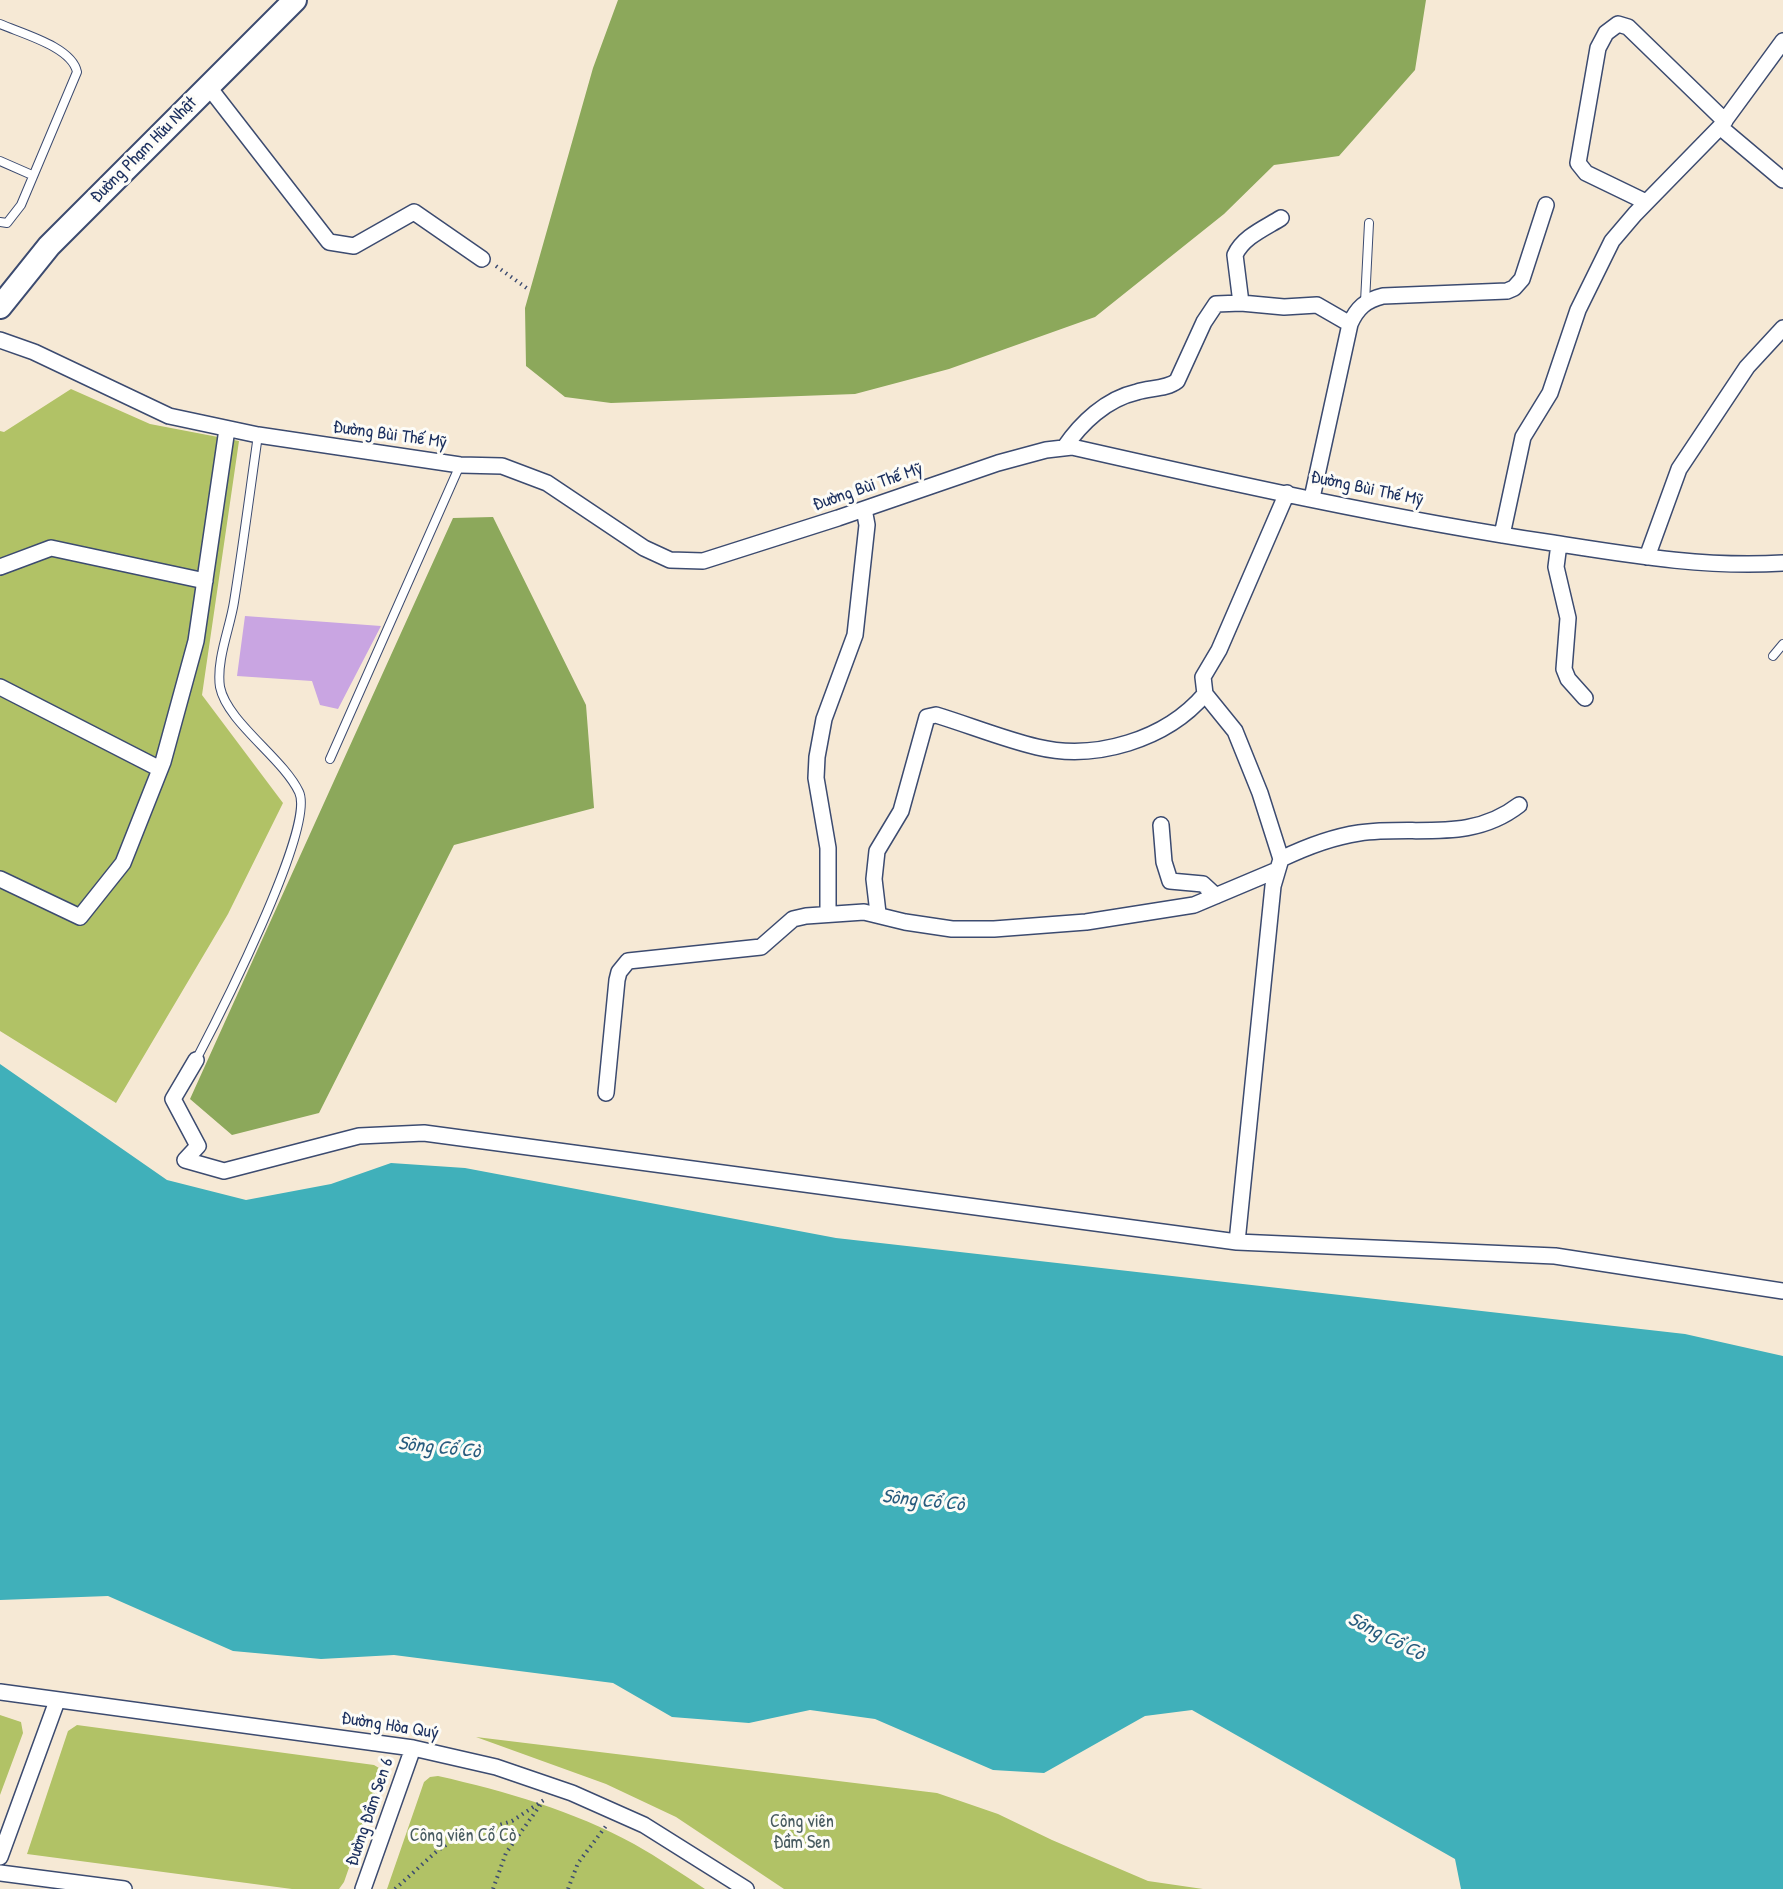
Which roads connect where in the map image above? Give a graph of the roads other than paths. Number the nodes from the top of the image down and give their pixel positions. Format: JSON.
{"nodes":[{"id":1,"x":296,"y":0,"type":"edge"},
{"id":2,"x":0,"y":24,"type":"edge"},
{"id":3,"x":1783,"y":41,"type":"edge"},
{"id":4,"x":208,"y":86,"type":"junction"},
{"id":5,"x":1723,"y":124,"type":"junction"},
{"id":6,"x":0,"y":161,"type":"edge"},
{"id":7,"x":32,"y":175,"type":"junction"},
{"id":8,"x":1783,"y":180,"type":"edge"},
{"id":9,"x":1646,"y":202,"type":"junction"},
{"id":10,"x":1546,"y":204,"type":"dead end"},
{"id":11,"x":1281,"y":218,"type":"dead end"},
{"id":12,"x":0,"y":222,"type":"edge"},
{"id":13,"x":1369,"y":224,"type":"dead end"},
{"id":14,"x":482,"y":259,"type":"dead end"},
{"id":15,"x":1365,"y":302,"type":"junction"},
{"id":16,"x":1241,"y":303,"type":"junction"},
{"id":17,"x":0,"y":307,"type":"edge"},
{"id":18,"x":1350,"y":324,"type":"junction"},
{"id":19,"x":1783,"y":328,"type":"edge"},
{"id":20,"x":0,"y":340,"type":"edge"},
{"id":21,"x":227,"y":429,"type":"junction"},
{"id":22,"x":258,"y":435,"type":"junction"},
{"id":23,"x":1064,"y":448,"type":"junction"},
{"id":24,"x":460,"y":465,"type":"junction"},
{"id":25,"x":1287,"y":493,"type":"junction"},
{"id":26,"x":1312,"y":498,"type":"junction"},
{"id":27,"x":864,"y":509,"type":"junction"},
{"id":28,"x":1502,"y":536,"type":"junction"},
{"id":29,"x":1559,"y":544,"type":"junction"},
{"id":30,"x":1647,"y":557,"type":"junction"},
{"id":31,"x":1783,"y":563,"type":"edge"},
{"id":32,"x":0,"y":567,"type":"edge"},
{"id":33,"x":205,"y":581,"type":"junction"},
{"id":34,"x":1783,"y":644,"type":"edge"},
{"id":35,"x":1773,"y":656,"type":"dead end"},
{"id":36,"x":0,"y":687,"type":"edge"},
{"id":37,"x":1205,"y":694,"type":"junction"},
{"id":38,"x":1585,"y":698,"type":"dead end"},
{"id":39,"x":330,"y":759,"type":"dead end"},
{"id":40,"x":160,"y":769,"type":"junction"},
{"id":41,"x":1519,"y":805,"type":"dead end"},
{"id":42,"x":1161,"y":825,"type":"dead end"},
{"id":43,"x":1279,"y":864,"type":"junction"},
{"id":44,"x":0,"y":879,"type":"edge"},
{"id":45,"x":1216,"y":896,"type":"junction"},
{"id":46,"x":828,"y":914,"type":"junction"},
{"id":47,"x":878,"y":914,"type":"junction"},
{"id":48,"x":196,"y":1060,"type":"joint"},
{"id":49,"x":606,"y":1093,"type":"dead end"},
{"id":50,"x":1237,"y":1242,"type":"junction"},
{"id":51,"x":1783,"y":1291,"type":"edge"},
{"id":52,"x":0,"y":1692,"type":"edge"},
{"id":53,"x":57,"y":1701,"type":"junction"},
{"id":54,"x":413,"y":1748,"type":"junction"},
{"id":55,"x":0,"y":1857,"type":"edge"},
{"id":56,"x":0,"y":1874,"type":"edge"},
{"id":57,"x":124,"y":1889,"type":"edge"},
{"id":58,"x":363,"y":1889,"type":"edge"},
{"id":59,"x":746,"y":1889,"type":"edge"}],
"edges":[{"from":1,"to":4,"type":"street","name":"Đường Phạm Hữu Nhật"},
{"from":2,"to":7,"type":"lane"},
{"from":3,"to":5,"type":"street"},
{"from":4,"to":14,"type":"street"},
{"from":4,"to":17,"type":"street","name":"Đường Phạm Hữu Nhật"},
{"from":5,"to":8,"type":"street"},
{"from":5,"to":9,"type":"street"},
{"from":5,"to":9,"type":"street"},
{"from":6,"to":7,"type":"lane"},
{"from":7,"to":12,"type":"lane"},
{"from":9,"to":28,"type":"street"},
{"from":10,"to":15,"type":"street"},
{"from":11,"to":16,"type":"street"},
{"from":13,"to":15,"type":"lane"},
{"from":15,"to":18,"type":"street"},
{"from":16,"to":18,"type":"street"},
{"from":16,"to":23,"type":"street"},
{"from":18,"to":26,"type":"street"},
{"from":19,"to":30,"type":"street"},
{"from":20,"to":21,"type":"street","name":"Đường Bùi Thế Mỹ"},
{"from":21,"to":22,"type":"street","name":"Đường Bùi Thế Mỹ"},
{"from":21,"to":33,"type":"street"},
{"from":22,"to":24,"type":"street","name":"Đường Bùi Thế Mỹ"},
{"from":22,"to":48,"type":"lane"},
{"from":23,"to":25,"type":"street","name":"Đường Bùi Thế Mỹ"},
{"from":23,"to":27,"type":"street","name":"Đường Bùi Thế Mỹ"},
{"from":24,"to":27,"type":"street","name":"Đường Bùi Thế Mỹ"},
{"from":24,"to":39,"type":"lane"},
{"from":25,"to":26,"type":"street","name":"Đường Bùi Thế Mỹ"},
{"from":25,"to":37,"type":"street"},
{"from":26,"to":28,"type":"street","name":"Đường Bùi Thế Mỹ"},
{"from":27,"to":46,"type":"street"},
{"from":28,"to":29,"type":"street","name":"Đường Bùi Thế Mỹ"},
{"from":29,"to":30,"type":"street","name":"Đường Bùi Thế Mỹ"},
{"from":29,"to":38,"type":"street"},
{"from":30,"to":31,"type":"street","name":"Đường Bùi Thế Mỹ"},
{"from":32,"to":33,"type":"street"},
{"from":33,"to":40,"type":"street"},
{"from":34,"to":35,"type":"lane"},
{"from":36,"to":40,"type":"street"},
{"from":37,"to":43,"type":"street"},
{"from":37,"to":47,"type":"street"},
{"from":40,"to":44,"type":"street"},
{"from":41,"to":43,"type":"street"},
{"from":42,"to":45,"type":"street"},
{"from":43,"to":45,"type":"street"},
{"from":43,"to":50,"type":"street"},
{"from":45,"to":47,"type":"street"},
{"from":46,"to":47,"type":"street"},
{"from":46,"to":49,"type":"street"},
{"from":48,"to":50,"type":"street"},
{"from":50,"to":51,"type":"street"},
{"from":52,"to":53,"type":"street","name":"Đường Hòa Quý"},
{"from":53,"to":54,"type":"street","name":"Đường Hòa Quý"},
{"from":53,"to":55,"type":"street"},
{"from":54,"to":58,"type":"street","name":"Đường Đầm Sen 6"},
{"from":54,"to":59,"type":"street","name":"Đường Hòa Quý"},
{"from":56,"to":57,"type":"street"}]}
